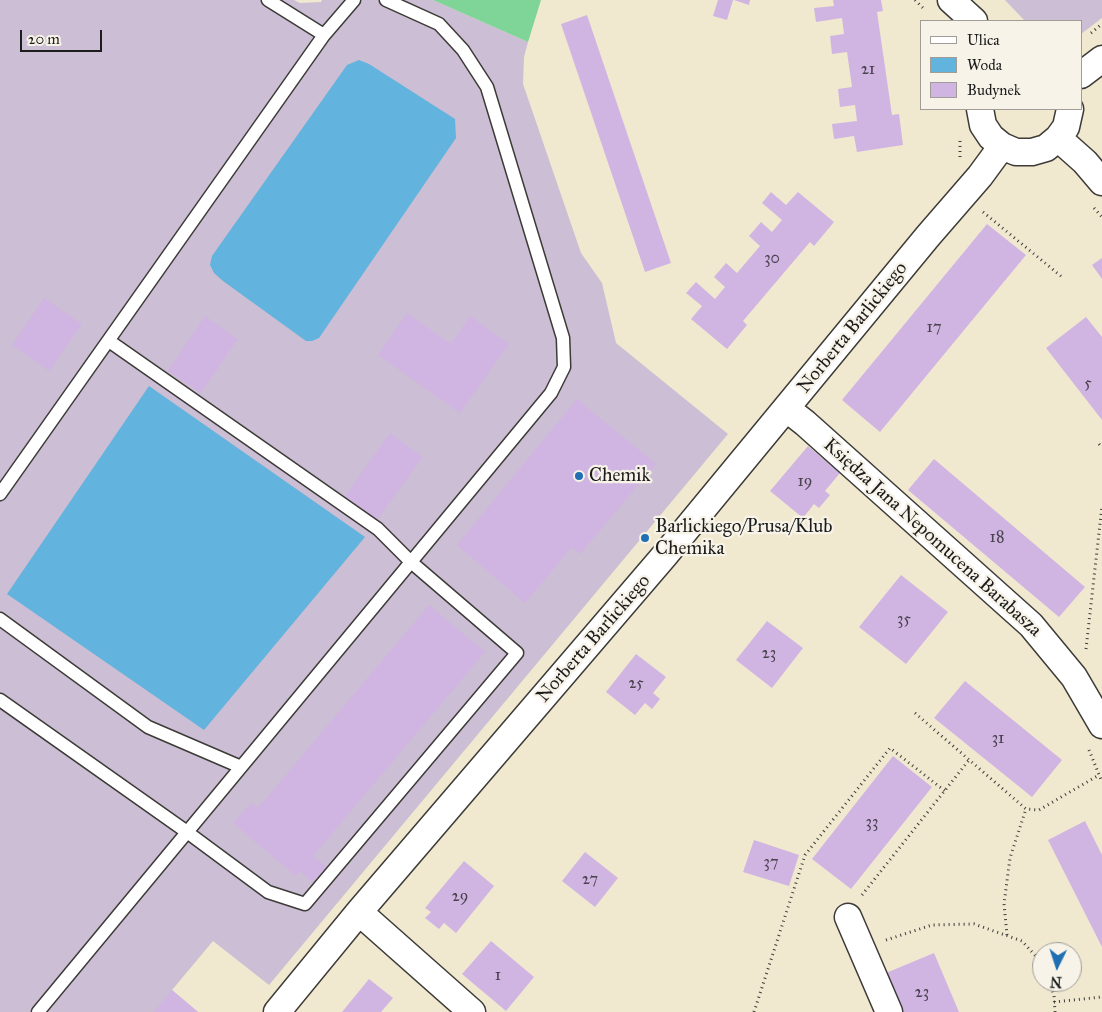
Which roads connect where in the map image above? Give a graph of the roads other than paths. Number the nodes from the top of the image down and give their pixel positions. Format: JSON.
{"nodes":[{"id":1,"x":268,"y":0,"type":"edge"},
{"id":2,"x":354,"y":0,"type":"edge"},
{"id":3,"x":386,"y":0,"type":"edge"},
{"id":4,"x":951,"y":0,"type":"edge"},
{"id":5,"x":973,"y":20,"type":"edge"},
{"id":6,"x":324,"y":35,"type":"junction"},
{"id":7,"x":1102,"y":59,"type":"edge"},
{"id":8,"x":1082,"y":74,"type":"edge"},
{"id":9,"x":980,"y":110,"type":"edge"},
{"id":10,"x":1070,"y":110,"type":"edge"},
{"id":11,"x":1058,"y":138,"type":"junction"},
{"id":12,"x":1002,"y":146,"type":"junction"},
{"id":13,"x":1096,"y":193,"type":"edge"},
{"id":14,"x":109,"y":341,"type":"junction"},
{"id":15,"x":787,"y":409,"type":"junction"},
{"id":16,"x":0,"y":494,"type":"edge"},
{"id":17,"x":411,"y":562,"type":"junction"},
{"id":18,"x":0,"y":619,"type":"edge"},
{"id":19,"x":0,"y":700,"type":"edge"},
{"id":20,"x":1102,"y":725,"type":"edge"},
{"id":21,"x":241,"y":767,"type":"junction"},
{"id":22,"x":187,"y":832,"type":"junction"},
{"id":23,"x":359,"y":912,"type":"junction"},
{"id":24,"x":848,"y":917,"type":"road end"},
{"id":25,"x":38,"y":1012,"type":"edge"},
{"id":26,"x":277,"y":1012,"type":"edge"},
{"id":27,"x":472,"y":1012,"type":"edge"},
{"id":28,"x":889,"y":1012,"type":"edge"}],
"edges":[{"from":1,"to":6,"type":"lane"},
{"from":2,"to":6,"type":"lane"},
{"from":3,"to":17,"type":"lane"},
{"from":4,"to":5,"type":"street"},
{"from":6,"to":14,"type":"lane"},
{"from":7,"to":8,"type":"street"},
{"from":9,"to":12,"type":"street"},
{"from":10,"to":11,"type":"street"},
{"from":11,"to":12,"type":"street"},
{"from":11,"to":13,"type":"street"},
{"from":12,"to":15,"type":"street","name":"Norberta Barlickiego"},
{"from":14,"to":16,"type":"lane"},
{"from":14,"to":17,"type":"lane"},
{"from":15,"to":20,"type":"street","name":"Księdza Jana Nepomucena Barabasza"},
{"from":15,"to":23,"type":"street","name":"Norberta Barlickiego"},
{"from":17,"to":21,"type":"lane"},
{"from":17,"to":22,"type":"lane"},
{"from":18,"to":21,"type":"lane"},
{"from":19,"to":22,"type":"lane"},
{"from":21,"to":22,"type":"lane"},
{"from":22,"to":25,"type":"lane"},
{"from":23,"to":26,"type":"street","name":"Norberta Barlickiego"},
{"from":23,"to":27,"type":"street"},
{"from":24,"to":28,"type":"street"}]}
